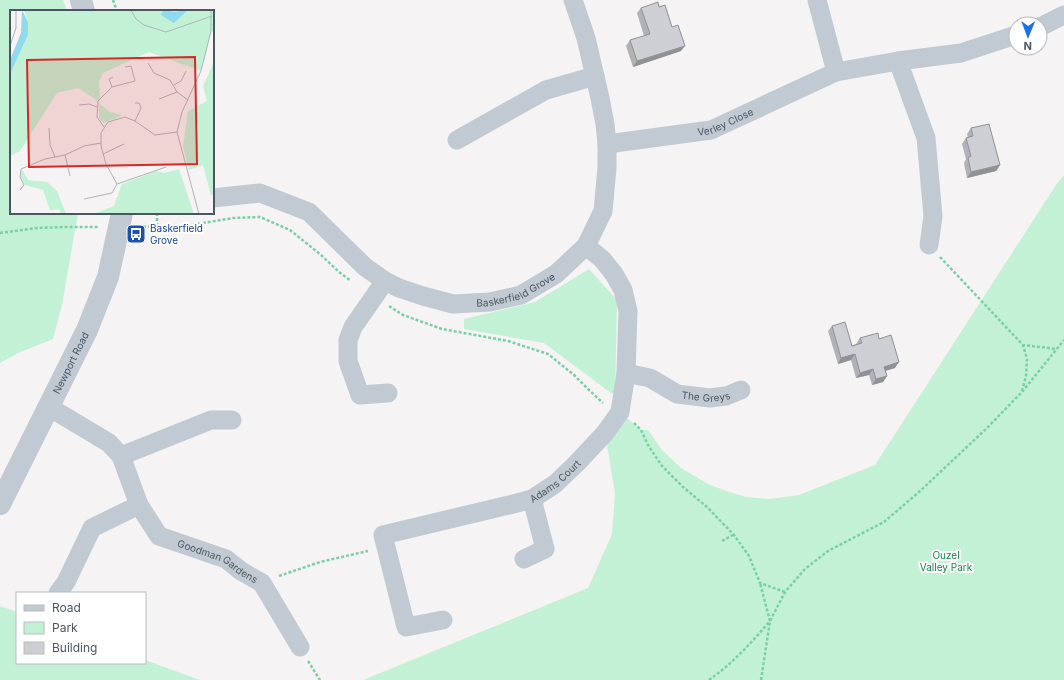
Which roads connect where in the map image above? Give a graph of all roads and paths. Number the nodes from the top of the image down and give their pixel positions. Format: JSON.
{"nodes":[{"id":1,"x":81,"y":0,"type":"edge"},
{"id":2,"x":113,"y":0,"type":"edge"},
{"id":3,"x":573,"y":0,"type":"edge"},
{"id":4,"x":817,"y":0,"type":"edge"},
{"id":5,"x":84,"y":10,"type":"edge"},
{"id":6,"x":117,"y":10,"type":"edge"},
{"id":7,"x":1064,"y":15,"type":"edge"},
{"id":8,"x":1048,"y":23,"type":"edge"},
{"id":9,"x":1008,"y":38,"type":"edge"},
{"id":10,"x":898,"y":61,"type":"junction"},
{"id":11,"x":836,"y":72,"type":"junction"},
{"id":12,"x":595,"y":76,"type":"junction"},
{"id":13,"x":457,"y":140,"type":"dead end"},
{"id":14,"x":607,"y":144,"type":"junction"},
{"id":15,"x":214,"y":198,"type":"edge"},
{"id":16,"x":157,"y":214,"type":"edge"},
{"id":17,"x":120,"y":220,"type":"edge"},
{"id":18,"x":157,"y":226,"type":"dead end"},
{"id":19,"x":0,"y":233,"type":"edge"},
{"id":20,"x":929,"y":245,"type":"joint"},
{"id":21,"x":586,"y":246,"type":"junction"},
{"id":22,"x":386,"y":281,"type":"junction"},
{"id":23,"x":1064,"y":340,"type":"edge"},
{"id":24,"x":1023,"y":345,"type":"junction"},
{"id":25,"x":1058,"y":349,"type":"junction"},
{"id":26,"x":626,"y":373,"type":"junction"},
{"id":27,"x":741,"y":390,"type":"dead end"},
{"id":28,"x":388,"y":392,"type":"dead end"},
{"id":29,"x":1022,"y":392,"type":"junction"},
{"id":30,"x":49,"y":407,"type":"junction"},
{"id":31,"x":620,"y":412,"type":"junction"},
{"id":32,"x":232,"y":420,"type":"dead end"},
{"id":33,"x":121,"y":456,"type":"junction"},
{"id":34,"x":532,"y":499,"type":"junction"},
{"id":35,"x":0,"y":504,"type":"edge"},
{"id":36,"x":139,"y":505,"type":"junction"},
{"id":37,"x":734,"y":535,"type":"junction"},
{"id":38,"x":722,"y":542,"type":"dead end"},
{"id":39,"x":386,"y":547,"type":"junction"},
{"id":40,"x":524,"y":559,"type":"dead end"},
{"id":41,"x":262,"y":583,"type":"junction"},
{"id":42,"x":760,"y":583,"type":"junction"},
{"id":43,"x":59,"y":592,"type":"edge"},
{"id":44,"x":785,"y":592,"type":"junction"},
{"id":45,"x":443,"y":620,"type":"dead end"},
{"id":46,"x":770,"y":622,"type":"junction"},
{"id":47,"x":300,"y":647,"type":"dead end"},
{"id":48,"x":709,"y":680,"type":"edge"},
{"id":49,"x":761,"y":680,"type":"edge"}],
"edges":[{"from":1,"to":5,"type":"street"},
{"from":2,"to":6,"type":"path"},
{"from":3,"to":12,"type":"street","name":"Baskerfield Grove"},
{"from":4,"to":11,"type":"street"},
{"from":7,"to":8,"type":"street"},
{"from":9,"to":10,"type":"street","name":"Verley Close"},
{"from":10,"to":11,"type":"street","name":"Verley Close"},
{"from":10,"to":20,"type":"street"},
{"from":11,"to":14,"type":"street","name":"Verley Close"},
{"from":12,"to":13,"type":"street"},
{"from":12,"to":14,"type":"street","name":"Baskerfield Grove"},
{"from":14,"to":21,"type":"street","name":"Baskerfield Grove"},
{"from":15,"to":22,"type":"street","name":"Baskerfield Grove"},
{"from":16,"to":18,"type":"path"},
{"from":17,"to":19,"type":"path"},
{"from":17,"to":30,"type":"street","name":"Newport Road"},
{"from":20,"to":24,"type":"path"},
{"from":21,"to":22,"type":"street","name":"Baskerfield Grove"},
{"from":21,"to":26,"type":"street","name":"Adams Court"},
{"from":22,"to":28,"type":"street"},
{"from":23,"to":25,"type":"path"},
{"from":24,"to":25,"type":"path"},
{"from":24,"to":29,"type":"path"},
{"from":25,"to":29,"type":"path"},
{"from":26,"to":27,"type":"street","name":"The Greys"},
{"from":26,"to":31,"type":"street","name":"Adams Court"},
{"from":29,"to":44,"type":"path"},
{"from":30,"to":33,"type":"street","name":"Goodman Gardens"},
{"from":30,"to":35,"type":"street","name":"Newport Road"},
{"from":31,"to":34,"type":"street","name":"Adams Court"},
{"from":31,"to":37,"type":"path"},
{"from":32,"to":33,"type":"street"},
{"from":33,"to":36,"type":"street","name":"Goodman Gardens"},
{"from":34,"to":39,"type":"street","name":"Adams Court"},
{"from":34,"to":40,"type":"street"},
{"from":36,"to":41,"type":"street","name":"Goodman Gardens"},
{"from":36,"to":43,"type":"street"},
{"from":37,"to":38,"type":"path"},
{"from":37,"to":42,"type":"path"},
{"from":39,"to":41,"type":"path"},
{"from":39,"to":45,"type":"street"},
{"from":41,"to":47,"type":"street","name":"Goodman Gardens"},
{"from":42,"to":44,"type":"path"},
{"from":42,"to":46,"type":"path"},
{"from":44,"to":46,"type":"path"},
{"from":46,"to":48,"type":"path"},
{"from":46,"to":49,"type":"path"}]}
